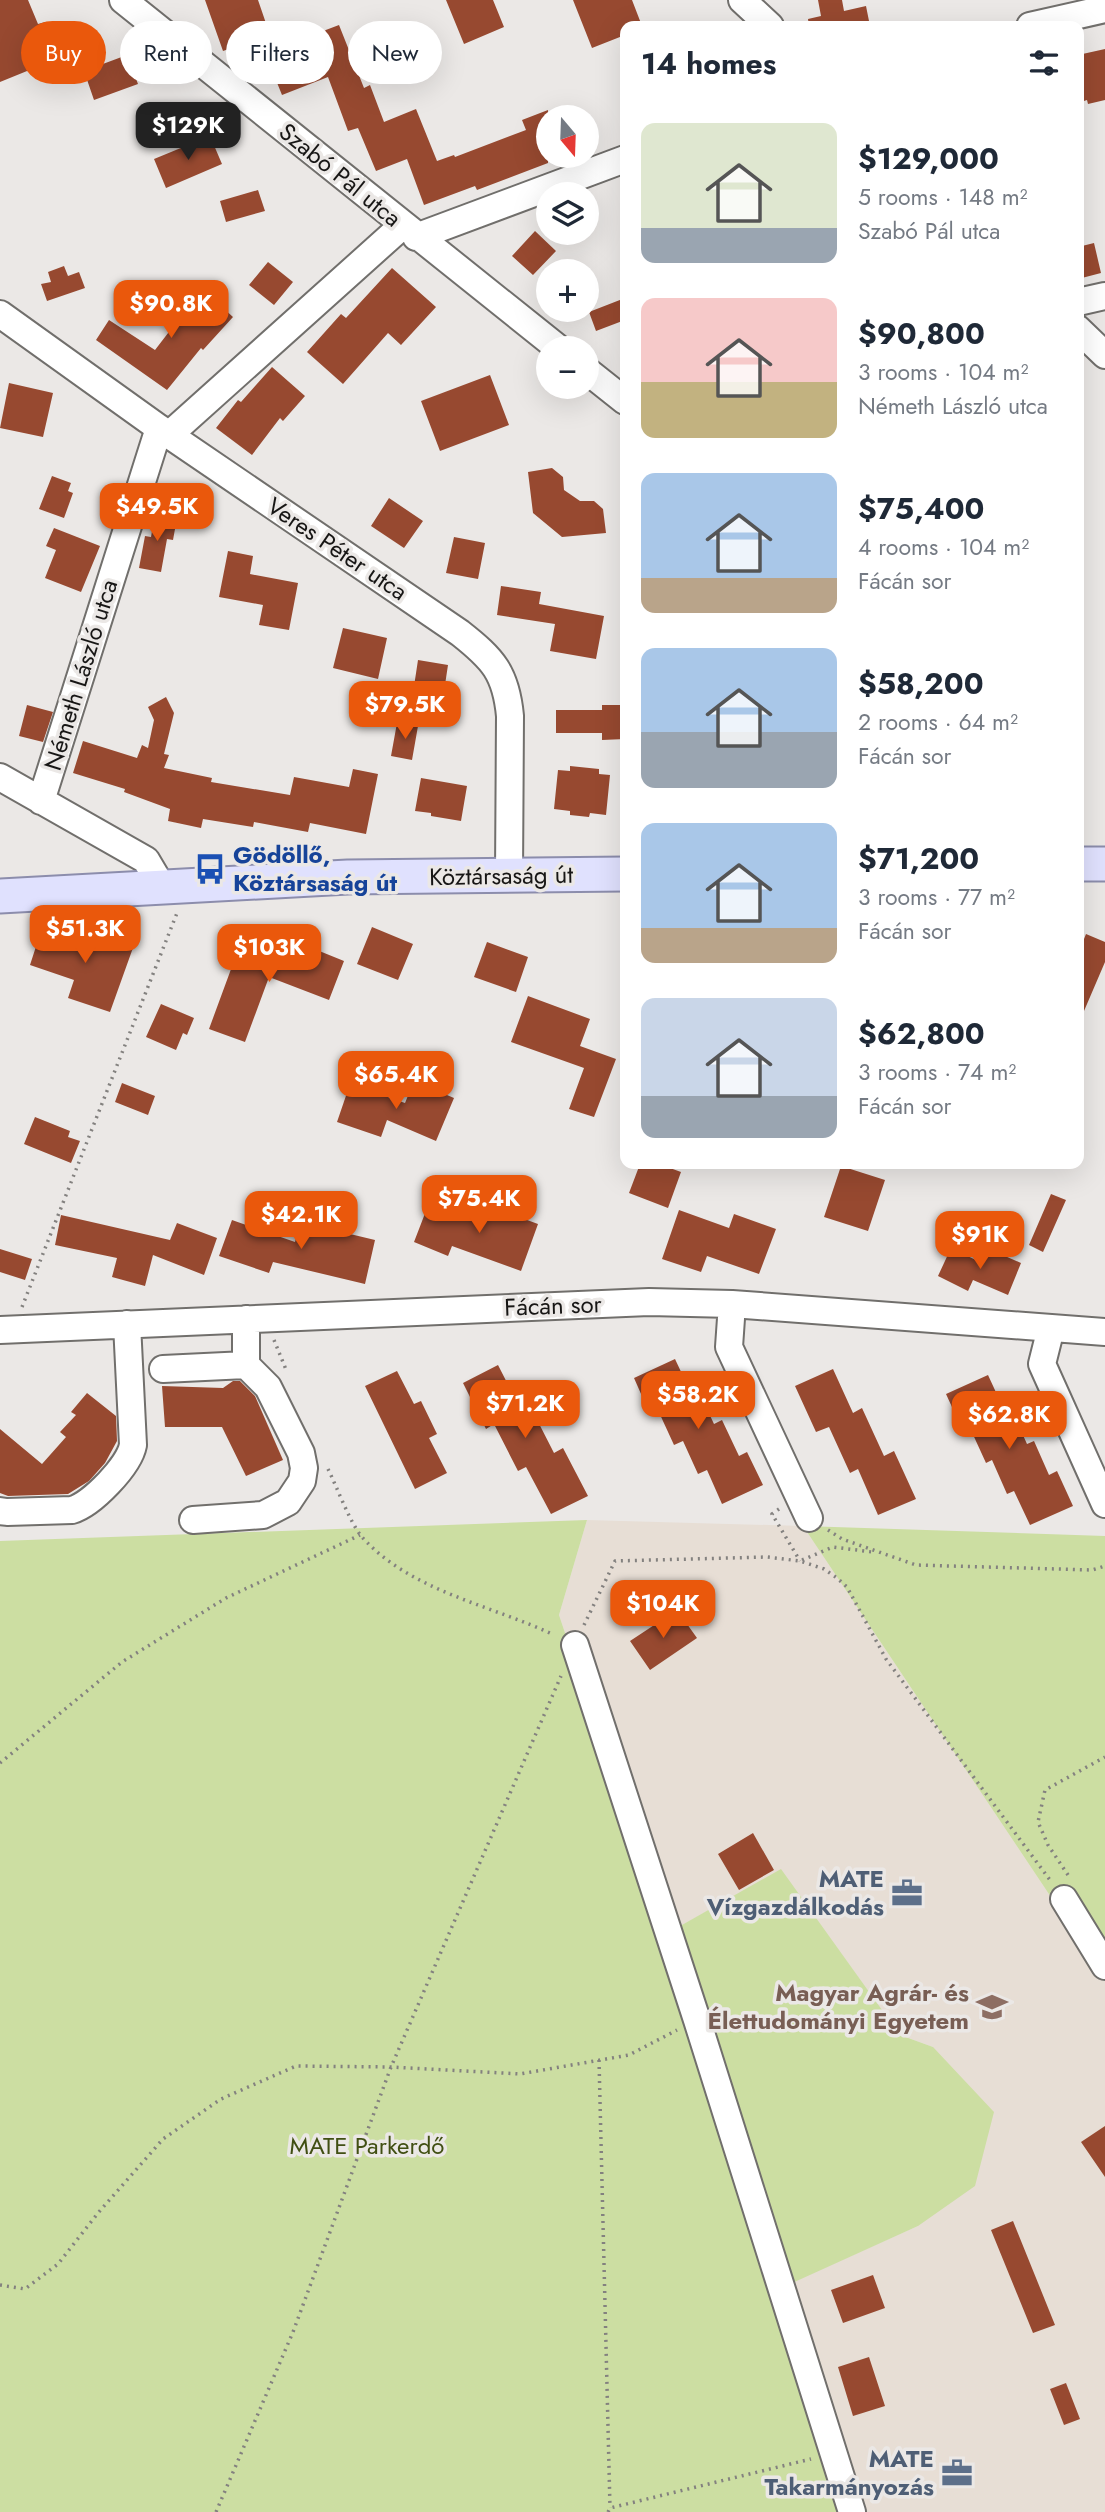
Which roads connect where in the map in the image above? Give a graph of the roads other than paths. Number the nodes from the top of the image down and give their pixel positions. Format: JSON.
{"nodes":[{"id":1,"x":123,"y":0,"type":"edge"},
{"id":2,"x":742,"y":0,"type":"edge"},
{"id":3,"x":1105,"y":9,"type":"edge"},
{"id":4,"x":765,"y":21,"type":"edge"},
{"id":5,"x":1052,"y":21,"type":"edge"},
{"id":6,"x":620,"y":161,"type":"edge"},
{"id":7,"x":409,"y":231,"type":"junction"},
{"id":8,"x":1105,"y":296,"type":"edge"},
{"id":9,"x":1084,"y":301,"type":"edge"},
{"id":10,"x":0,"y":314,"type":"edge"},
{"id":11,"x":1084,"y":335,"type":"edge"},
{"id":12,"x":543,"y":336,"type":"edge"},
{"id":13,"x":1105,"y":355,"type":"edge"},
{"id":14,"x":599,"y":380,"type":"edge"},
{"id":15,"x":620,"y":397,"type":"edge"},
{"id":16,"x":164,"y":431,"type":"junction"},
{"id":17,"x":0,"y":776,"type":"edge"},
{"id":18,"x":41,"y":801,"type":"junction"},
{"id":19,"x":1084,"y":864,"type":"edge"},
{"id":20,"x":1105,"y":864,"type":"edge"},
{"id":21,"x":620,"y":874,"type":"edge"},
{"id":22,"x":509,"y":876,"type":"junction"},
{"id":23,"x":175,"y":886,"type":"junction"},
{"id":24,"x":0,"y":896,"type":"edge"},
{"id":25,"x":732,"y":1304,"type":"junction"},
{"id":26,"x":246,"y":1319,"type":"junction"},
{"id":27,"x":127,"y":1324,"type":"junction"},
{"id":28,"x":1051,"y":1328,"type":"junction"},
{"id":29,"x":7,"y":1329,"type":"edge"},
{"id":30,"x":1105,"y":1332,"type":"edge"},
{"id":31,"x":246,"y":1365,"type":"junction"},
{"id":32,"x":163,"y":1369,"type":"dead end"},
{"id":33,"x":1105,"y":1504,"type":"edge"},
{"id":34,"x":0,"y":1511,"type":"edge"},
{"id":35,"x":809,"y":1518,"type":"road end"},
{"id":36,"x":193,"y":1520,"type":"dead end"},
{"id":37,"x":575,"y":1645,"type":"road end"},
{"id":38,"x":1064,"y":1899,"type":"road end"},
{"id":39,"x":1105,"y":1966,"type":"edge"},
{"id":40,"x":852,"y":2512,"type":"edge"}],
"edges":[{"from":1,"to":7,"type":"street","name":"Szabó Pál utca"},
{"from":2,"to":4,"type":"street"},
{"from":3,"to":5,"type":"street"},
{"from":6,"to":7,"type":"street"},
{"from":7,"to":12,"type":"street","name":"Szabó Pál utca"},
{"from":7,"to":16,"type":"street"},
{"from":8,"to":9,"type":"street"},
{"from":10,"to":16,"type":"street","name":"Veres Péter utca"},
{"from":11,"to":13,"type":"street"},
{"from":14,"to":15,"type":"street"},
{"from":16,"to":18,"type":"street","name":"Németh László utca"},
{"from":16,"to":22,"type":"street","name":"Veres Péter utca"},
{"from":17,"to":18,"type":"street"},
{"from":18,"to":23,"type":"street"},
{"from":19,"to":20,"type":"main road"},
{"from":21,"to":22,"type":"main road","name":"Köztársaság út"},
{"from":22,"to":23,"type":"main road","name":"Köztársaság út"},
{"from":23,"to":24,"type":"main road","name":"Köztársaság út"},
{"from":25,"to":26,"type":"street","name":"Fácán sor"},
{"from":25,"to":28,"type":"street","name":"Fácán sor"},
{"from":25,"to":35,"type":"street"},
{"from":26,"to":27,"type":"street","name":"Fácán sor"},
{"from":26,"to":31,"type":"street"},
{"from":27,"to":29,"type":"street","name":"Fácán sor"},
{"from":27,"to":34,"type":"street"},
{"from":28,"to":30,"type":"street","name":"Fácán sor"},
{"from":28,"to":33,"type":"street"},
{"from":31,"to":32,"type":"street"},
{"from":31,"to":36,"type":"street"},
{"from":37,"to":40,"type":"street"},
{"from":38,"to":39,"type":"street"}]}
